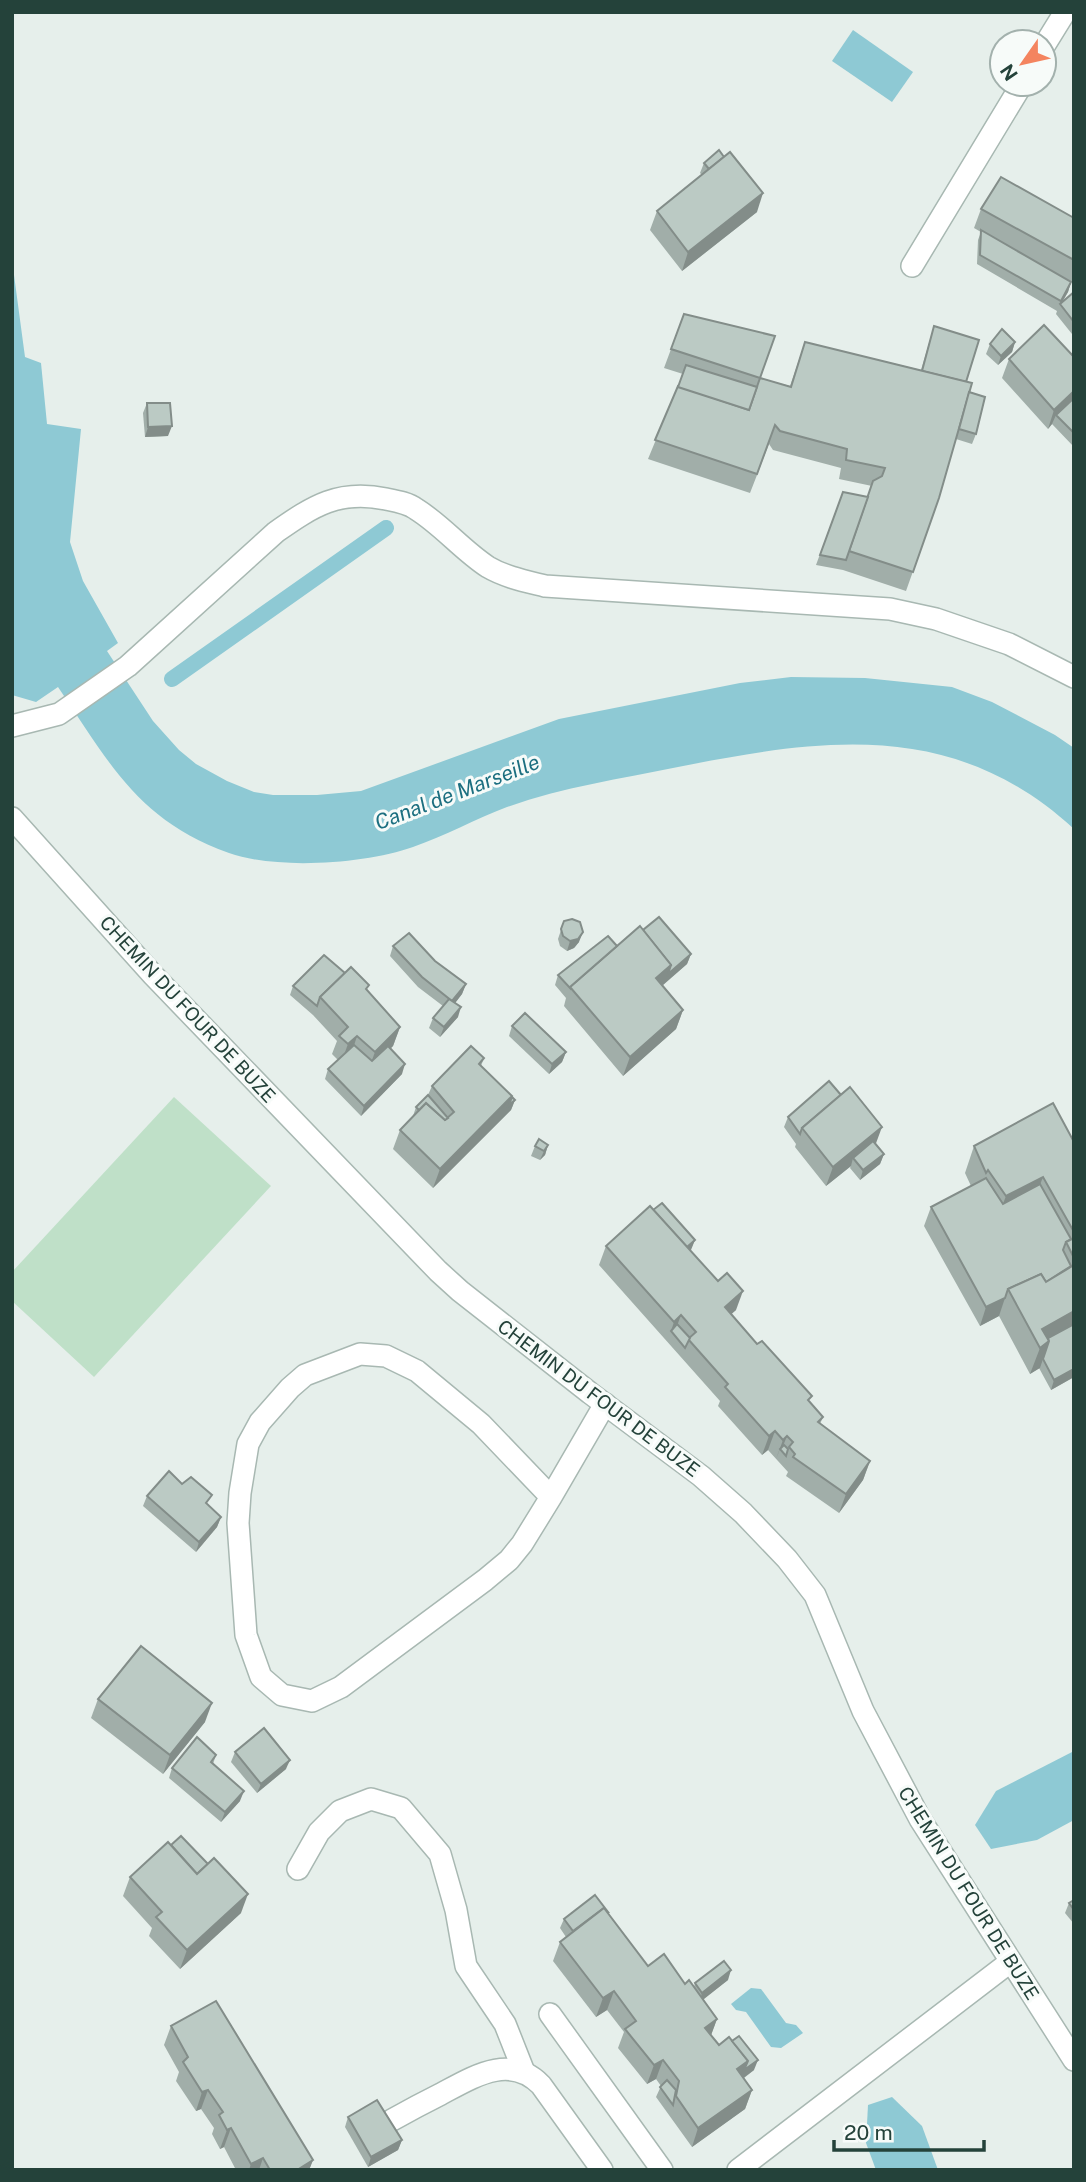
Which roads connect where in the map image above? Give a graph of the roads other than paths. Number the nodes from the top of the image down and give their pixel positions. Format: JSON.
{"nodes":[{"id":1,"x":1065,"y":12,"type":"edge"},
{"id":2,"x":1055,"y":28,"type":"edge"},
{"id":3,"x":1013,"y":98,"type":"edge"},
{"id":4,"x":912,"y":266,"type":"dead end"},
{"id":5,"x":1074,"y":677,"type":"edge"},
{"id":6,"x":12,"y":726,"type":"edge"},
{"id":7,"x":12,"y":818,"type":"edge"},
{"id":8,"x":605,"y":1404,"type":"junction"},
{"id":9,"x":551,"y":1497,"type":"junction"},
{"id":10,"x":298,"y":1869,"type":"dead end"},
{"id":11,"x":1010,"y":1962,"type":"junction"},
{"id":12,"x":550,"y":2014,"type":"dead end"},
{"id":13,"x":1074,"y":2060,"type":"edge"},
{"id":14,"x":524,"y":2073,"type":"junction"},
{"id":15,"x":392,"y":2120,"type":"edge"},
{"id":16,"x":602,"y":2170,"type":"edge"},
{"id":17,"x":662,"y":2170,"type":"edge"},
{"id":18,"x":738,"y":2170,"type":"edge"}],
"edges":[{"from":1,"to":2,"type":"street"},
{"from":3,"to":4,"type":"street"},
{"from":5,"to":6,"type":"street"},
{"from":7,"to":8,"type":"street","name":"CHEMIN DU FOUR DE BUZE"},
{"from":8,"to":9,"type":"street"},
{"from":8,"to":11,"type":"street","name":"CHEMIN DU FOUR DE BUZE"},
{"from":9,"to":9,"type":"street"},
{"from":10,"to":14,"type":"street"},
{"from":11,"to":13,"type":"street","name":"CHEMIN DU FOUR DE BUZE"},
{"from":11,"to":18,"type":"street"},
{"from":12,"to":17,"type":"street"},
{"from":14,"to":15,"type":"street"},
{"from":14,"to":16,"type":"street"}]}
